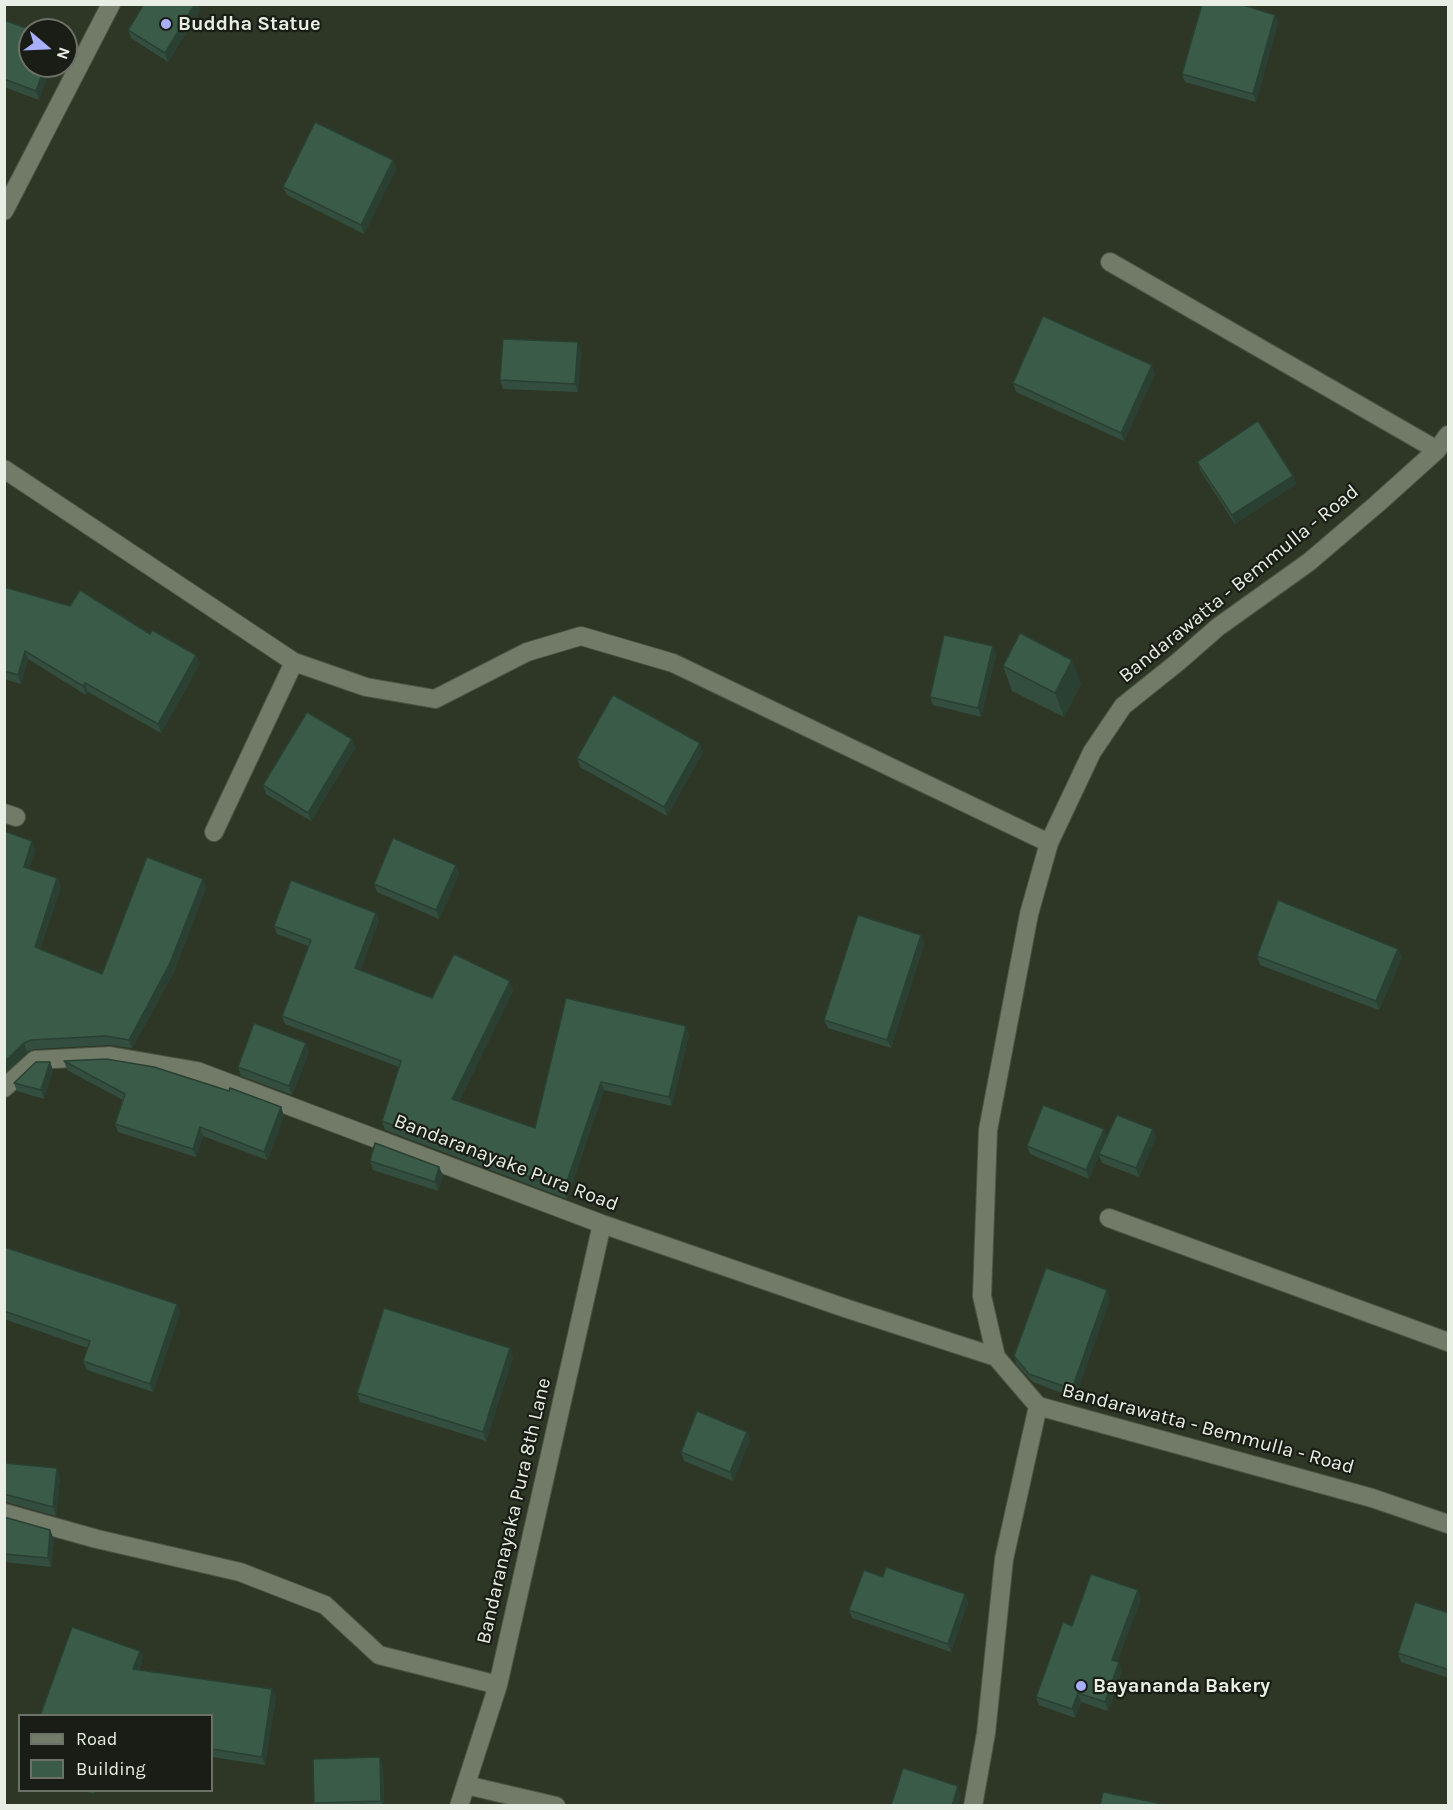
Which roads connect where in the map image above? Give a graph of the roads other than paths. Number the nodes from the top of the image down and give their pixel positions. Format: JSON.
{"nodes":[{"id":1,"x":111,"y":4,"type":"edge"},
{"id":2,"x":4,"y":211,"type":"edge"},
{"id":3,"x":1110,"y":262,"type":"dead end"},
{"id":4,"x":1449,"y":435,"type":"edge"},
{"id":5,"x":1437,"y":450,"type":"junction"},
{"id":6,"x":4,"y":469,"type":"edge"},
{"id":7,"x":294,"y":662,"type":"junction"},
{"id":8,"x":214,"y":832,"type":"dead end"},
{"id":9,"x":1049,"y":843,"type":"junction"},
{"id":10,"x":4,"y":1088,"type":"edge"},
{"id":11,"x":1109,"y":1218,"type":"dead end"},
{"id":12,"x":602,"y":1224,"type":"junction"},
{"id":13,"x":1449,"y":1342,"type":"edge"},
{"id":14,"x":996,"y":1357,"type":"junction"},
{"id":15,"x":1038,"y":1406,"type":"junction"},
{"id":16,"x":4,"y":1513,"type":"edge"},
{"id":17,"x":1449,"y":1524,"type":"edge"},
{"id":18,"x":498,"y":1685,"type":"junction"},
{"id":19,"x":466,"y":1785,"type":"junction"},
{"id":20,"x":459,"y":1806,"type":"edge"},
{"id":21,"x":556,"y":1806,"type":"edge"},
{"id":22,"x":973,"y":1806,"type":"edge"}],
"edges":[{"from":1,"to":2,"type":"street"},
{"from":3,"to":5,"type":"street"},
{"from":4,"to":5,"type":"street","name":"Bandarawatta - Bemmulla - Road"},
{"from":5,"to":9,"type":"street","name":"Bandarawatta - Bemmulla - Road"},
{"from":6,"to":7,"type":"street"},
{"from":7,"to":8,"type":"street"},
{"from":7,"to":9,"type":"street"},
{"from":9,"to":14,"type":"street","name":"Bandarawatta - Bemmulla - Road"},
{"from":10,"to":12,"type":"street","name":"Bandaranayake Pura Road"},
{"from":11,"to":13,"type":"street"},
{"from":12,"to":14,"type":"street","name":"Bandaranayake Pura Road"},
{"from":12,"to":18,"type":"street","name":"Bandaranayaka Pura 8th Lane"},
{"from":14,"to":15,"type":"street","name":"Bandarawatta - Bemmulla - Road"},
{"from":15,"to":17,"type":"street","name":"Bandarawatta - Bemmulla - Road"},
{"from":15,"to":22,"type":"street"},
{"from":16,"to":18,"type":"street"},
{"from":18,"to":19,"type":"street","name":"Bandaranayaka Pura 8th Lane"},
{"from":19,"to":20,"type":"street","name":"Bandaranayaka Pura 8th Lane"},
{"from":19,"to":21,"type":"street"}]}
